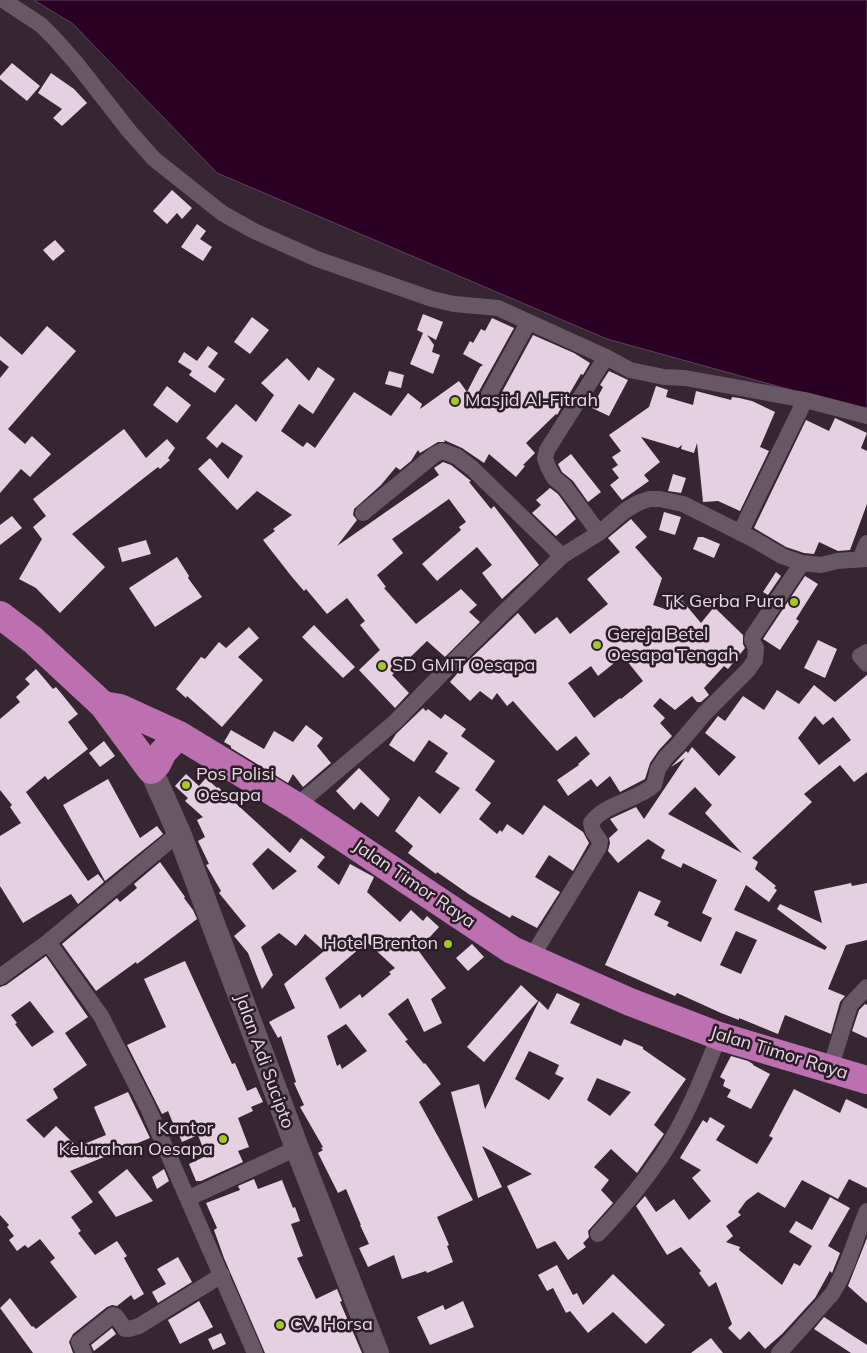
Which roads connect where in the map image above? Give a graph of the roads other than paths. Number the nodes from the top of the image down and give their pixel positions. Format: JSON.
{"nodes":[{"id":1,"x":3,"y":0,"type":"edge"},
{"id":2,"x":528,"y":323,"type":"junction"},
{"id":3,"x":606,"y":357,"type":"junction"},
{"id":4,"x":487,"y":398,"type":"dead end"},
{"id":5,"x":805,"y":400,"type":"junction"},
{"id":6,"x":867,"y":416,"type":"edge"},
{"id":7,"x":363,"y":513,"type":"dead end"},
{"id":8,"x":599,"y":533,"type":"junction"},
{"id":9,"x":740,"y":533,"type":"junction"},
{"id":10,"x":867,"y":543,"type":"edge"},
{"id":11,"x":562,"y":556,"type":"junction"},
{"id":12,"x":864,"y":559,"type":"edge"},
{"id":13,"x":802,"y":563,"type":"junction"},
{"id":14,"x":0,"y":614,"type":"edge"},
{"id":15,"x":867,"y":652,"type":"edge"},
{"id":16,"x":867,"y":664,"type":"edge"},
{"id":17,"x":102,"y":704,"type":"junction"},
{"id":18,"x":179,"y":735,"type":"junction"},
{"id":19,"x":150,"y":770,"type":"junction"},
{"id":20,"x":296,"y":806,"type":"junction"},
{"id":21,"x":179,"y":833,"type":"junction"},
{"id":22,"x":48,"y":942,"type":"junction"},
{"id":23,"x":531,"y":958,"type":"junction"},
{"id":24,"x":0,"y":977,"type":"edge"},
{"id":25,"x":867,"y":987,"type":"edge"},
{"id":26,"x":720,"y":1036,"type":"junction"},
{"id":27,"x":830,"y":1068,"type":"junction"},
{"id":28,"x":867,"y":1080,"type":"edge"},
{"id":29,"x":297,"y":1148,"type":"junction"},
{"id":30,"x":188,"y":1198,"type":"junction"},
{"id":31,"x":867,"y":1211,"type":"edge"},
{"id":32,"x":598,"y":1234,"type":"dead end"},
{"id":33,"x":222,"y":1275,"type":"junction"},
{"id":34,"x":84,"y":1353,"type":"edge"},
{"id":35,"x":255,"y":1353,"type":"edge"},
{"id":36,"x":376,"y":1353,"type":"edge"},
{"id":37,"x":779,"y":1353,"type":"edge"}],
"edges":[{"from":1,"to":2,"type":"street"},
{"from":2,"to":3,"type":"street"},
{"from":2,"to":4,"type":"street"},
{"from":3,"to":5,"type":"street"},
{"from":3,"to":8,"type":"street"},
{"from":5,"to":6,"type":"street"},
{"from":5,"to":9,"type":"street"},
{"from":7,"to":11,"type":"street"},
{"from":8,"to":9,"type":"street"},
{"from":8,"to":11,"type":"street"},
{"from":9,"to":13,"type":"street"},
{"from":10,"to":12,"type":"street"},
{"from":11,"to":20,"type":"street"},
{"from":12,"to":13,"type":"street"},
{"from":13,"to":23,"type":"street"},
{"from":14,"to":17,"type":"highway","name":"Jalan Timor Raya"},
{"from":15,"to":16,"type":"street"},
{"from":17,"to":18,"type":"highway","name":"Jalan Timor Raya"},
{"from":17,"to":19,"type":"highway"},
{"from":18,"to":19,"type":"highway"},
{"from":18,"to":20,"type":"highway","name":"Jalan Timor Raya"},
{"from":19,"to":21,"type":"main road","name":"Jalan Adi Sucipto"},
{"from":20,"to":23,"type":"highway","name":"Jalan Timor Raya"},
{"from":21,"to":22,"type":"street"},
{"from":21,"to":29,"type":"main road","name":"Jalan Adi Sucipto"},
{"from":22,"to":24,"type":"street"},
{"from":22,"to":30,"type":"street"},
{"from":23,"to":26,"type":"highway","name":"Jalan Timor Raya"},
{"from":25,"to":27,"type":"street"},
{"from":26,"to":27,"type":"highway","name":"Jalan Timor Raya"},
{"from":26,"to":32,"type":"street"},
{"from":27,"to":28,"type":"highway","name":"Jalan Timor Raya"},
{"from":29,"to":30,"type":"street"},
{"from":29,"to":36,"type":"main road","name":"Jalan Adi Sucipto"},
{"from":30,"to":33,"type":"street"},
{"from":31,"to":37,"type":"street"},
{"from":33,"to":34,"type":"street"},
{"from":33,"to":35,"type":"street"}]}
